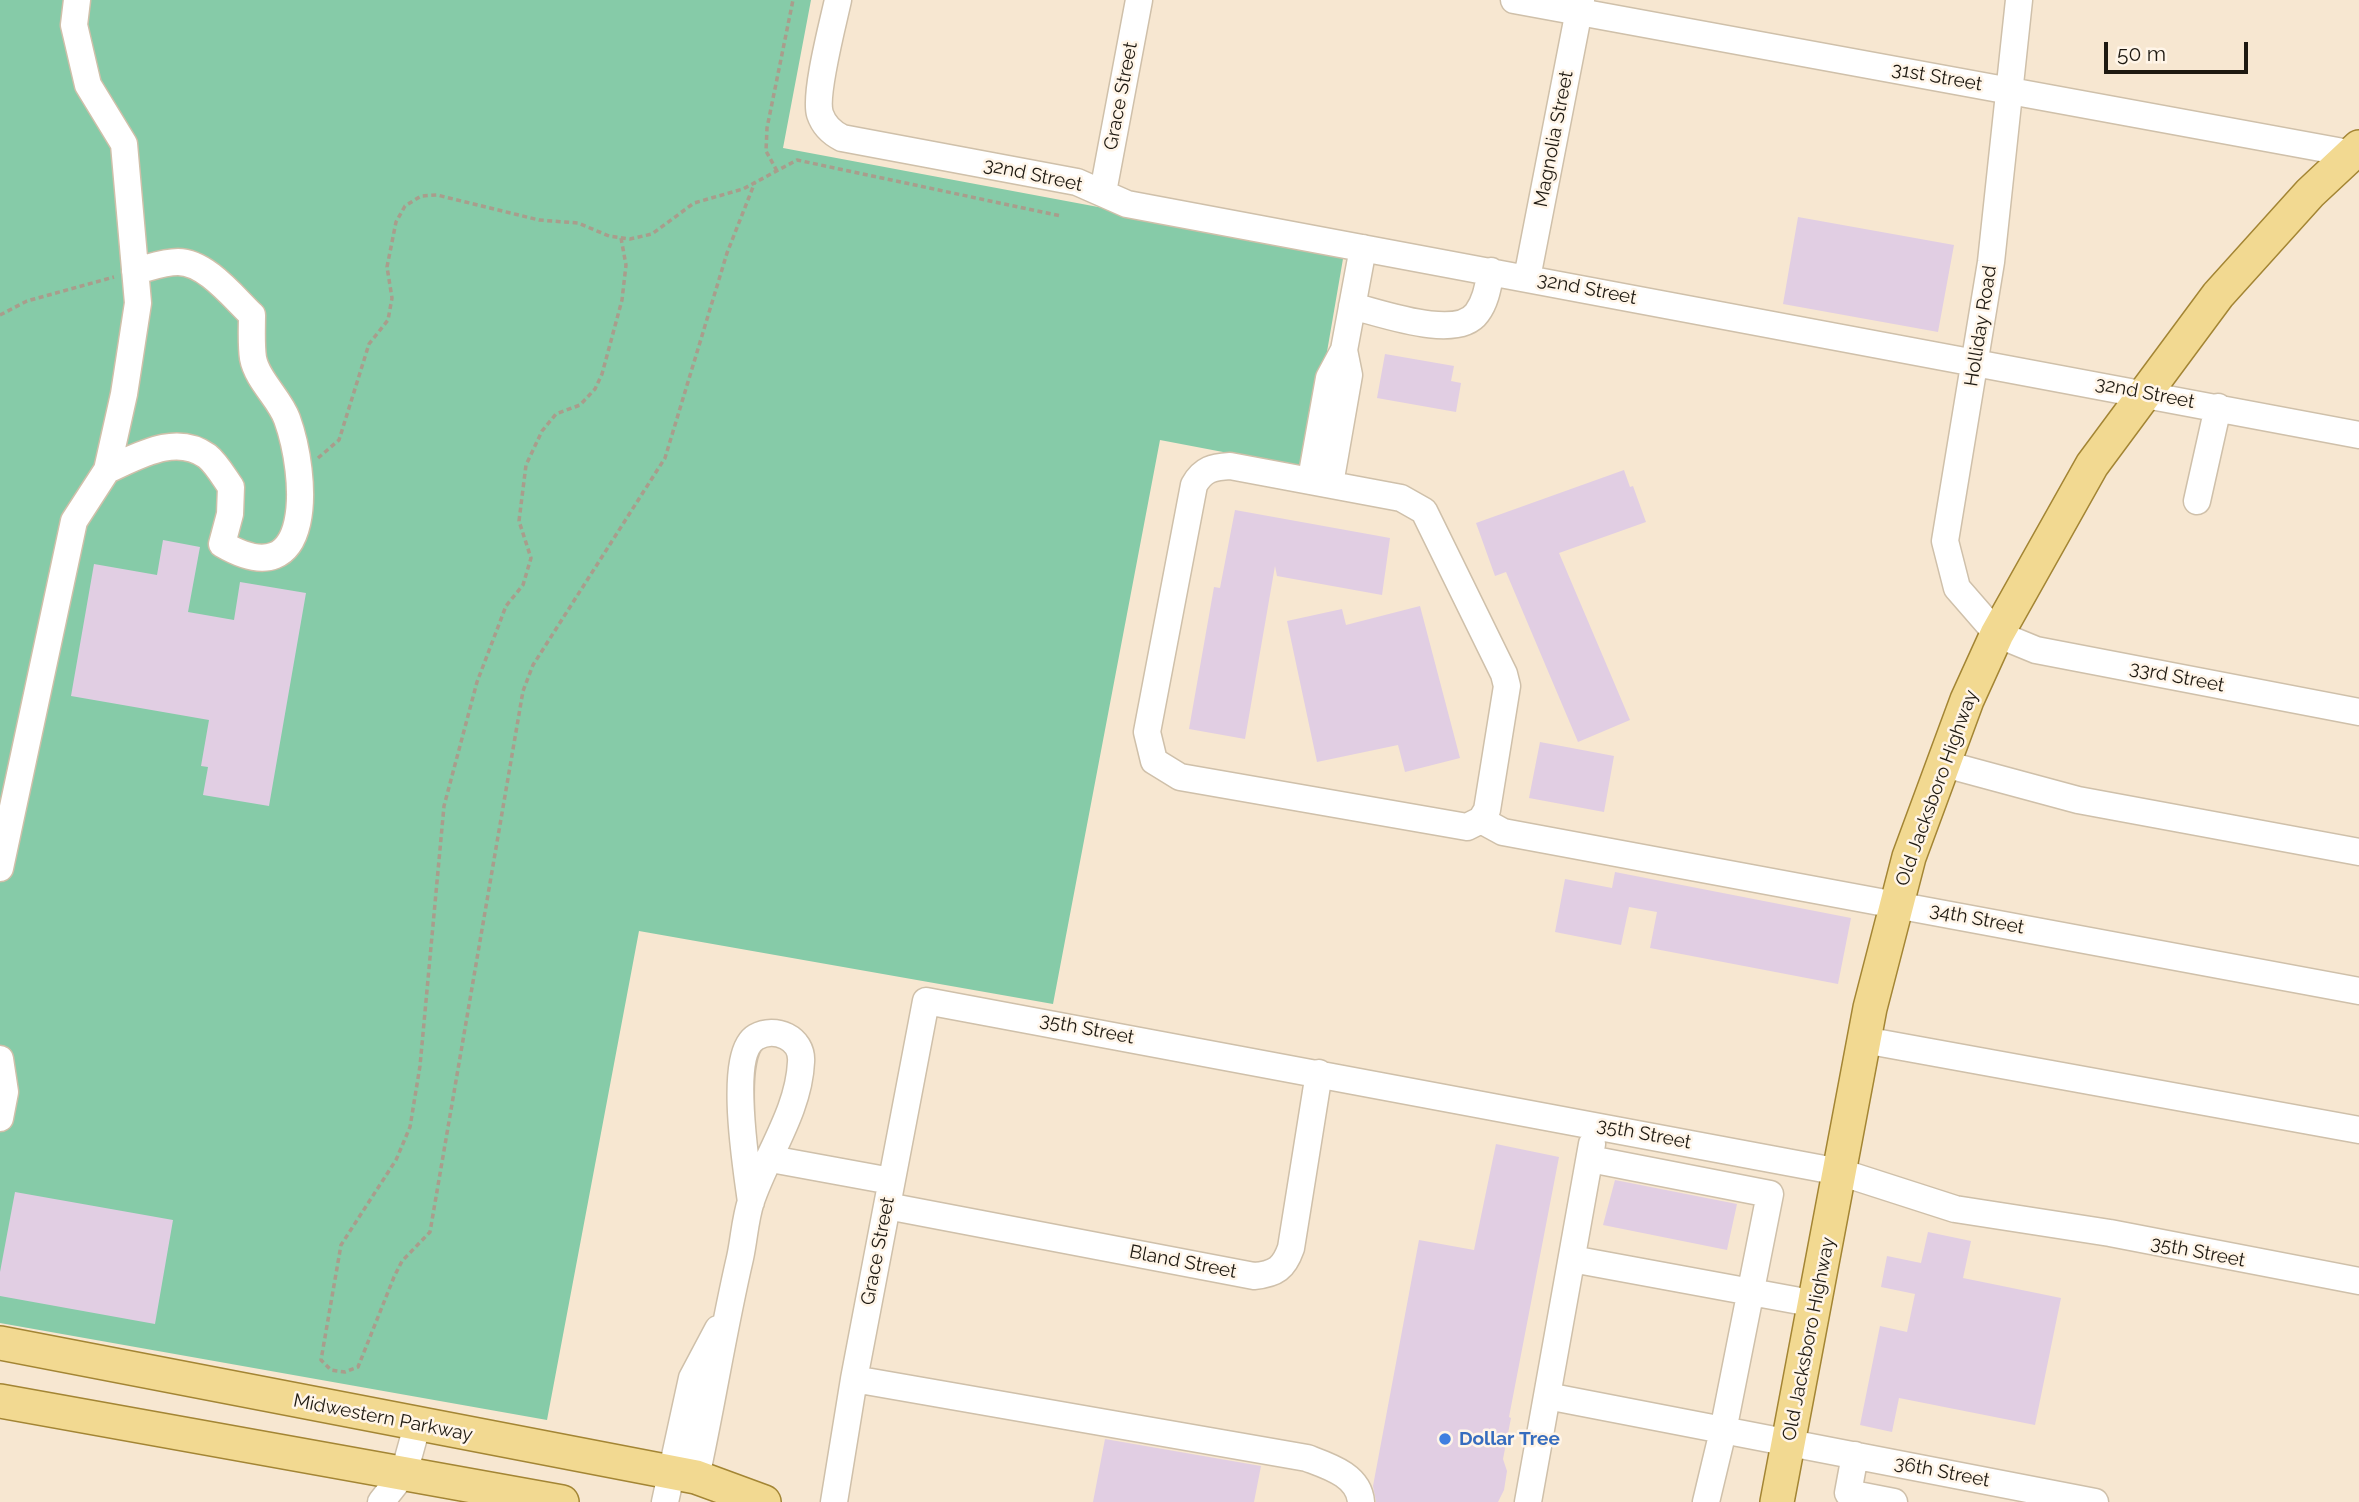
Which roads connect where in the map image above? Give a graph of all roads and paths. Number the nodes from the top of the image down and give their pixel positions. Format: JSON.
{"nodes":[{"id":1,"x":77,"y":0,"type":"edge"},
{"id":2,"x":793,"y":0,"type":"edge"},
{"id":3,"x":838,"y":0,"type":"edge"},
{"id":4,"x":1139,"y":0,"type":"edge"},
{"id":5,"x":1514,"y":0,"type":"edge"},
{"id":6,"x":2019,"y":0,"type":"edge"},
{"id":7,"x":1580,"y":6,"type":"edge"},
{"id":8,"x":2010,"y":90,"type":"junction"},
{"id":9,"x":2356,"y":152,"type":"edge"},
{"id":10,"x":777,"y":171,"type":"junction"},
{"id":11,"x":755,"y":182,"type":"junction"},
{"id":12,"x":1103,"y":192,"type":"junction"},
{"id":13,"x":1060,"y":216,"type":"dead end"},
{"id":14,"x":621,"y":238,"type":"junction"},
{"id":15,"x":1363,"y":247,"type":"junction"},
{"id":16,"x":135,"y":271,"type":"junction"},
{"id":17,"x":1492,"y":271,"type":"junction"},
{"id":18,"x":1527,"y":278,"type":"junction"},
{"id":19,"x":1352,"y":306,"type":"junction"},
{"id":20,"x":0,"y":315,"type":"edge"},
{"id":21,"x":1976,"y":362,"type":"junction"},
{"id":22,"x":2145,"y":393,"type":"junction"},
{"id":23,"x":2218,"y":407,"type":"junction"},
{"id":24,"x":2359,"y":435,"type":"edge"},
{"id":25,"x":107,"y":470,"type":"junction"},
{"id":26,"x":298,"y":474,"type":"junction"},
{"id":27,"x":1321,"y":482,"type":"junction"},
{"id":28,"x":2197,"y":501,"type":"dead end"},
{"id":29,"x":1997,"y":634,"type":"junction"},
{"id":30,"x":2359,"y":712,"type":"edge"},
{"id":31,"x":1941,"y":764,"type":"junction"},
{"id":32,"x":1481,"y":820,"type":"junction"},
{"id":33,"x":2359,"y":852,"type":"edge"},
{"id":34,"x":0,"y":867,"type":"edge"},
{"id":35,"x":1895,"y":904,"type":"junction"},
{"id":36,"x":2359,"y":991,"type":"edge"},
{"id":37,"x":926,"y":1001,"type":"joint"},
{"id":38,"x":1864,"y":1040,"type":"junction"},
{"id":39,"x":0,"y":1059,"type":"edge"},
{"id":40,"x":1319,"y":1073,"type":"junction"},
{"id":41,"x":0,"y":1118,"type":"edge"},
{"id":42,"x":1596,"y":1125,"type":"junction"},
{"id":43,"x":2359,"y":1130,"type":"edge"},
{"id":44,"x":771,"y":1159,"type":"junction"},
{"id":45,"x":1590,"y":1160,"type":"junction"},
{"id":46,"x":1840,"y":1172,"type":"junction"},
{"id":47,"x":889,"y":1193,"type":"junction"},
{"id":48,"x":751,"y":1202,"type":"junction"},
{"id":49,"x":1572,"y":1259,"type":"junction"},
{"id":50,"x":2359,"y":1281,"type":"edge"},
{"id":51,"x":1750,"y":1292,"type":"junction"},
{"id":52,"x":1816,"y":1304,"type":"junction"},
{"id":53,"x":0,"y":1343,"type":"edge"},
{"id":54,"x":854,"y":1378,"type":"junction"},
{"id":55,"x":1547,"y":1396,"type":"junction"},
{"id":56,"x":0,"y":1401,"type":"edge"},
{"id":57,"x":417,"y":1426,"type":"junction"},
{"id":58,"x":1723,"y":1431,"type":"junction"},
{"id":59,"x":1787,"y":1454,"type":"junction"},
{"id":60,"x":1854,"y":1455,"type":"junction"},
{"id":61,"x":677,"y":1483,"type":"edge"},
{"id":62,"x":394,"y":1492,"type":"edge"},
{"id":63,"x":1847,"y":1497,"type":"edge"},
{"id":64,"x":513,"y":1498,"type":"edge"},
{"id":65,"x":562,"y":1502,"type":"edge"},
{"id":66,"x":764,"y":1502,"type":"edge"},
{"id":67,"x":834,"y":1502,"type":"edge"},
{"id":68,"x":1361,"y":1502,"type":"edge"},
{"id":69,"x":1528,"y":1502,"type":"edge"},
{"id":70,"x":1706,"y":1502,"type":"edge"},
{"id":71,"x":1763,"y":1502,"type":"edge"},
{"id":72,"x":1777,"y":1502,"type":"edge"},
{"id":73,"x":1894,"y":1502,"type":"edge"},
{"id":74,"x":2090,"y":1502,"type":"edge"}],
"edges":[{"from":1,"to":16,"type":"street"},
{"from":2,"to":10,"type":"path"},
{"from":3,"to":12,"type":"street","name":"32nd Street"},
{"from":4,"to":12,"type":"street","name":"Grace Street"},
{"from":5,"to":7,"type":"street","name":"31st Street"},
{"from":6,"to":8,"type":"street","name":"Holliday Road"},
{"from":7,"to":8,"type":"street","name":"31st Street"},
{"from":7,"to":18,"type":"street","name":"Magnolia Street"},
{"from":8,"to":9,"type":"street","name":"31st Street"},
{"from":8,"to":21,"type":"street","name":"Holliday Road"},
{"from":9,"to":22,"type":"main road","name":"Old Jacksboro Highway"},
{"from":10,"to":11,"type":"path"},
{"from":10,"to":13,"type":"path"},
{"from":11,"to":14,"type":"path"},
{"from":11,"to":14,"type":"path"},
{"from":12,"to":15,"type":"street","name":"32nd Street"},
{"from":14,"to":26,"type":"path"},
{"from":15,"to":17,"type":"street","name":"32nd Street"},
{"from":15,"to":19,"type":"street"},
{"from":16,"to":20,"type":"path"},
{"from":16,"to":25,"type":"street"},
{"from":16,"to":26,"type":"street"},
{"from":17,"to":18,"type":"street","name":"32nd Street"},
{"from":17,"to":19,"type":"street"},
{"from":18,"to":21,"type":"street","name":"32nd Street"},
{"from":19,"to":27,"type":"street"},
{"from":21,"to":22,"type":"street","name":"32nd Street"},
{"from":21,"to":29,"type":"street","name":"Holliday Road"},
{"from":22,"to":23,"type":"street","name":"32nd Street"},
{"from":22,"to":29,"type":"main road","name":"Old Jacksboro Highway"},
{"from":23,"to":24,"type":"street","name":"32nd Street"},
{"from":23,"to":28,"type":"street"},
{"from":25,"to":26,"type":"street"},
{"from":25,"to":34,"type":"street"},
{"from":27,"to":32,"type":"street"},
{"from":27,"to":32,"type":"street"},
{"from":29,"to":30,"type":"street","name":"33rd Street"},
{"from":29,"to":31,"type":"main road","name":"Old Jacksboro Highway"},
{"from":31,"to":33,"type":"street"},
{"from":31,"to":35,"type":"main road","name":"Old Jacksboro Highway"},
{"from":32,"to":35,"type":"street","name":"34th Street"},
{"from":35,"to":36,"type":"street","name":"34th Street"},
{"from":35,"to":38,"type":"main road","name":"Old Jacksboro Highway"},
{"from":37,"to":40,"type":"street","name":"35th Street"},
{"from":37,"to":47,"type":"street","name":"Grace Street"},
{"from":38,"to":43,"type":"street"},
{"from":38,"to":46,"type":"main road","name":"Old Jacksboro Highway"},
{"from":39,"to":41,"type":"street"},
{"from":40,"to":42,"type":"street","name":"35th Street"},
{"from":40,"to":47,"type":"street","name":"Bland Street"},
{"from":42,"to":45,"type":"street"},
{"from":42,"to":46,"type":"street","name":"35th Street"},
{"from":44,"to":47,"type":"street","name":"Bland Street"},
{"from":44,"to":48,"type":"street"},
{"from":44,"to":48,"type":"street"},
{"from":45,"to":49,"type":"street"},
{"from":45,"to":51,"type":"street"},
{"from":46,"to":50,"type":"street","name":"35th Street"},
{"from":46,"to":52,"type":"main road","name":"Old Jacksboro Highway"},
{"from":47,"to":54,"type":"street","name":"Grace Street"},
{"from":48,"to":61,"type":"street"},
{"from":49,"to":51,"type":"street"},
{"from":49,"to":55,"type":"street"},
{"from":51,"to":52,"type":"street"},
{"from":51,"to":58,"type":"street"},
{"from":52,"to":59,"type":"main road","name":"Old Jacksboro Highway"},
{"from":53,"to":57,"type":"main road","name":"Midwestern Parkway"},
{"from":54,"to":67,"type":"street","name":"Grace Street"},
{"from":54,"to":68,"type":"street"},
{"from":55,"to":58,"type":"street","name":"36th Street"},
{"from":55,"to":69,"type":"street"},
{"from":56,"to":62,"type":"main road"},
{"from":57,"to":61,"type":"main road","name":"Midwestern Parkway"},
{"from":57,"to":62,"type":"street"},
{"from":58,"to":59,"type":"street","name":"36th Street"},
{"from":58,"to":70,"type":"street"},
{"from":59,"to":60,"type":"street","name":"36th Street"},
{"from":59,"to":71,"type":"main road"},
{"from":59,"to":72,"type":"main road","name":"Old Jacksboro Highway"},
{"from":60,"to":63,"type":"street"},
{"from":60,"to":74,"type":"street","name":"36th Street"},
{"from":61,"to":66,"type":"main road","name":"Midwestern Parkway"},
{"from":62,"to":64,"type":"main road"},
{"from":63,"to":73,"type":"street"},
{"from":64,"to":65,"type":"main road"}]}
